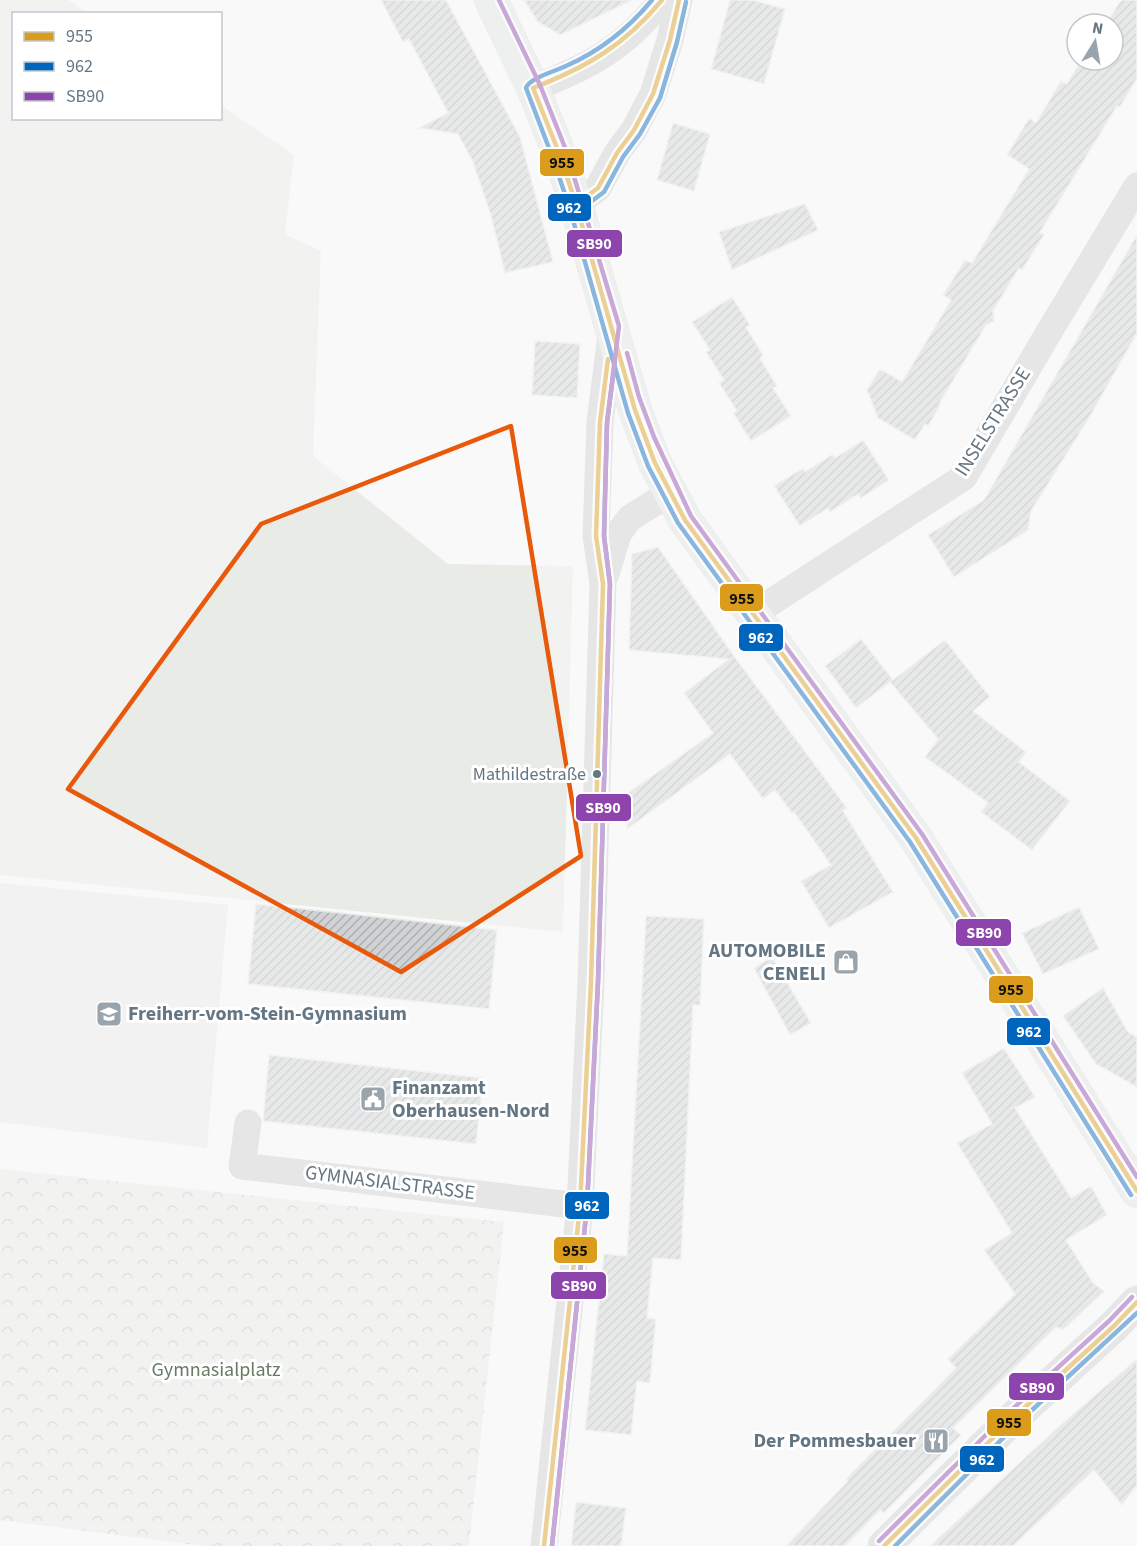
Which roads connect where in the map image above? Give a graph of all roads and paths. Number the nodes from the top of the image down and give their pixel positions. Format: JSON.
{"nodes":[{"id":1,"x":491,"y":0,"type":"edge"},
{"id":2,"x":662,"y":0,"type":"edge"},
{"id":3,"x":679,"y":0,"type":"edge"},
{"id":4,"x":533,"y":88,"type":"junction"},
{"id":5,"x":1137,"y":186,"type":"edge"},
{"id":6,"x":576,"y":204,"type":"junction"},
{"id":7,"x":612,"y":327,"type":"junction"},
{"id":8,"x":670,"y":493,"type":"junction"},
{"id":9,"x":603,"y":584,"type":"junction"},
{"id":10,"x":753,"y":614,"type":"junction"},
{"id":11,"x":248,"y":1123,"type":"dead end"},
{"id":12,"x":1137,"y":1191,"type":"edge"},
{"id":13,"x":580,"y":1206,"type":"junction"},
{"id":14,"x":1137,"y":1302,"type":"edge"},
{"id":15,"x":544,"y":1546,"type":"edge"},
{"id":16,"x":884,"y":1546,"type":"edge"}],
"edges":[{"from":1,"to":4,"type":"main road"},
{"from":2,"to":4,"type":"street"},
{"from":3,"to":6,"type":"street"},
{"from":4,"to":6,"type":"main road"},
{"from":5,"to":10,"type":"street","name":"INSELSTRASSE"},
{"from":6,"to":7,"type":"main road"},
{"from":7,"to":8,"type":"main road"},
{"from":7,"to":9,"type":"street"},
{"from":8,"to":9,"type":"street"},
{"from":8,"to":10,"type":"main road"},
{"from":9,"to":13,"type":"street"},
{"from":10,"to":12,"type":"main road"},
{"from":11,"to":13,"type":"street","name":"GYMNASIALSTRASSE"},
{"from":13,"to":15,"type":"street"},
{"from":14,"to":16,"type":"street"}]}
